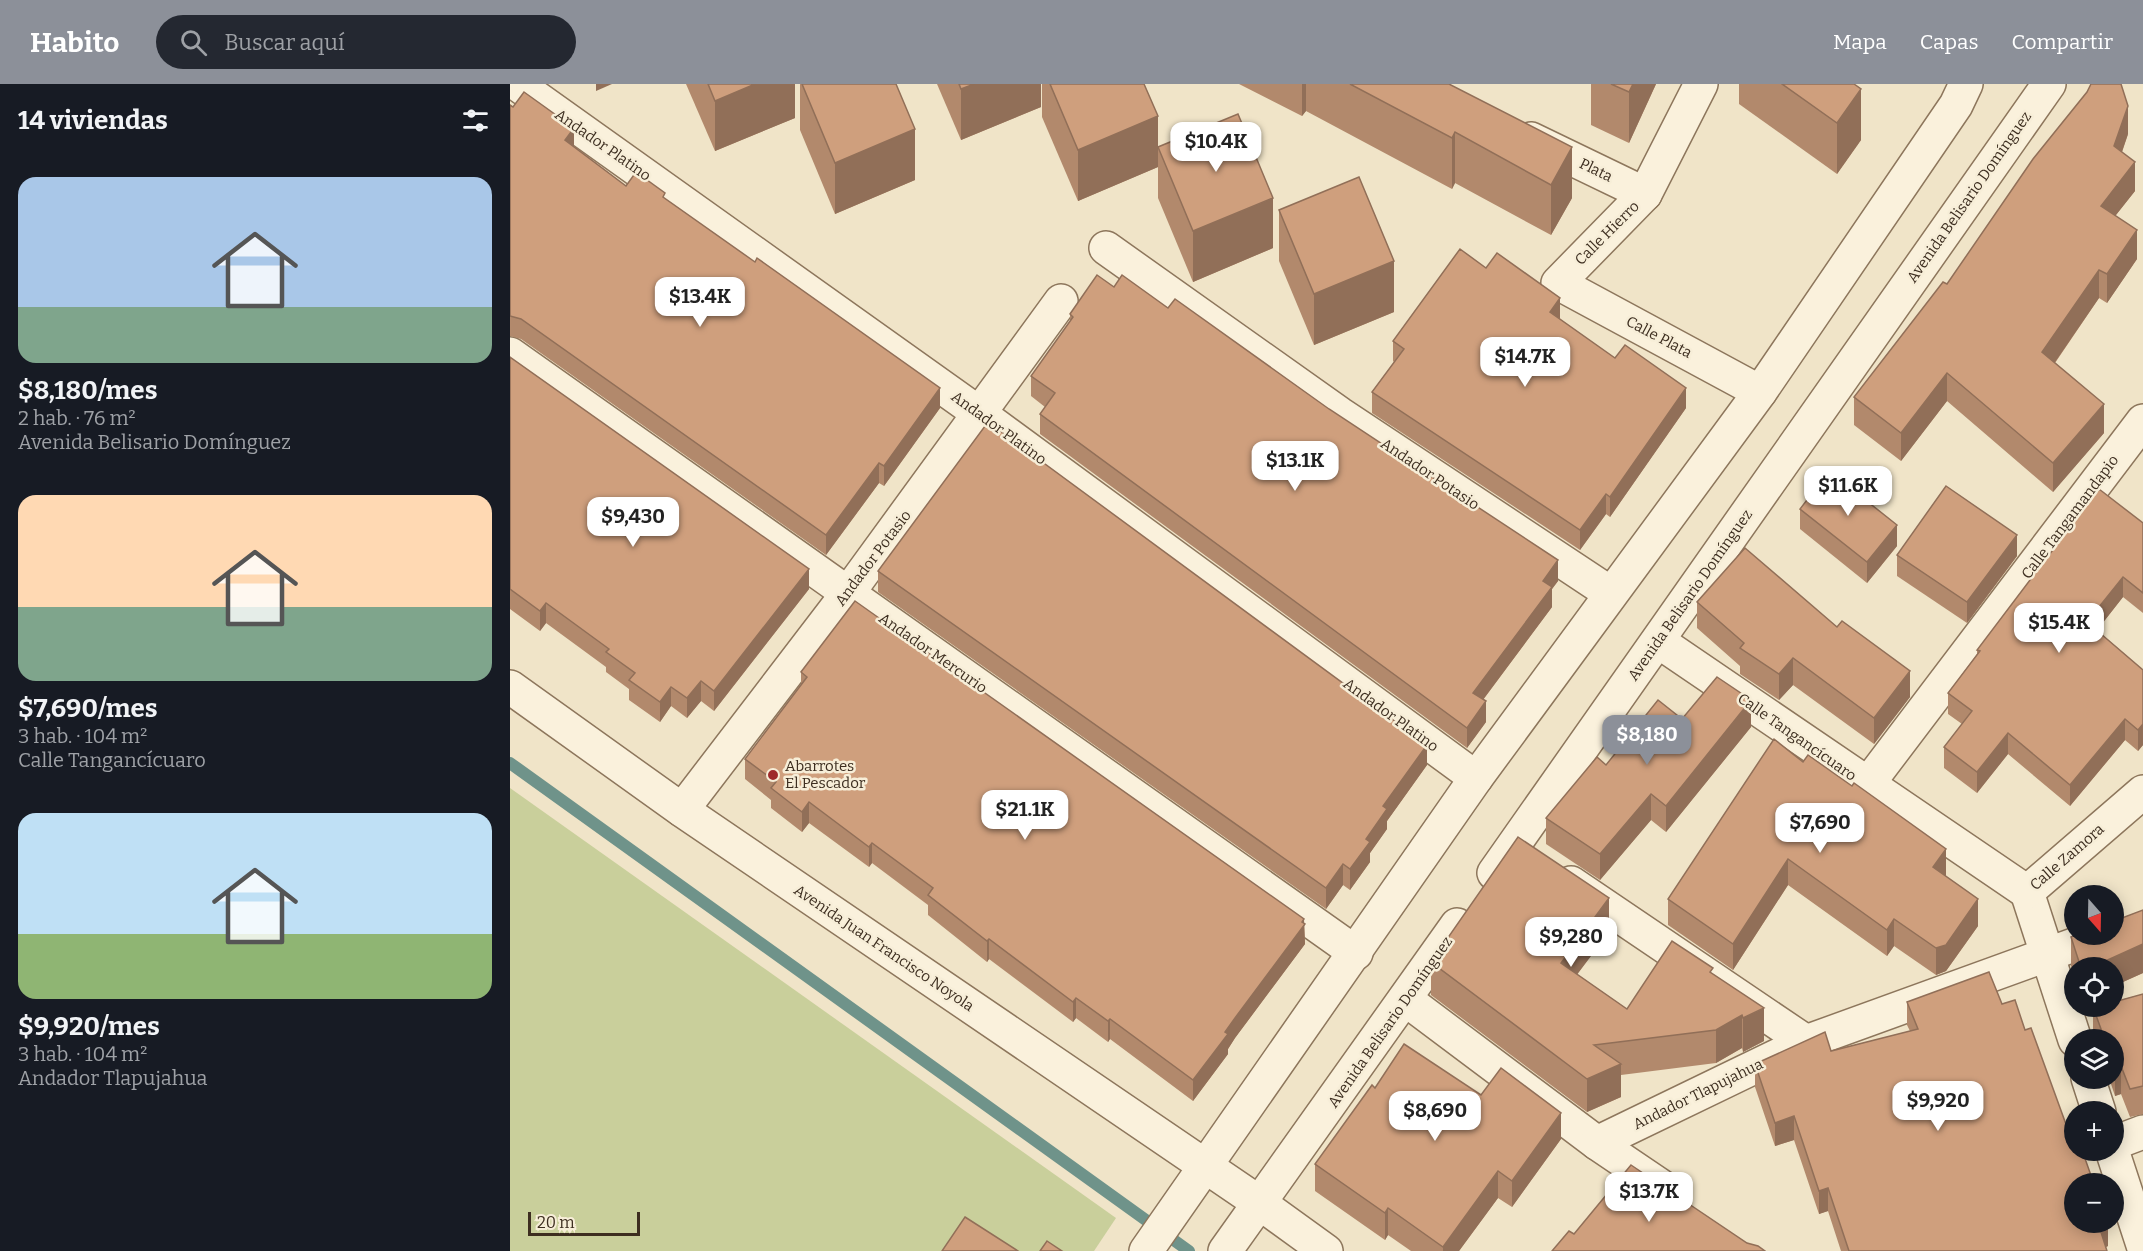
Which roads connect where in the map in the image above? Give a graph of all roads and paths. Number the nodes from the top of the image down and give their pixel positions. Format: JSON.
{"nodes":[{"id":1,"x":517,"y":84,"type":"edge"},
{"id":2,"x":1701,"y":84,"type":"edge"},
{"id":3,"x":1966,"y":84,"type":"edge"},
{"id":4,"x":2049,"y":84,"type":"edge"},
{"id":5,"x":1503,"y":125,"type":"edge"},
{"id":6,"x":1645,"y":194,"type":"junction"},
{"id":7,"x":1106,"y":248,"type":"dead end"},
{"id":8,"x":1558,"y":283,"type":"joint"},
{"id":9,"x":1061,"y":301,"type":"dead end"},
{"id":10,"x":510,"y":354,"type":"edge"},
{"id":11,"x":1760,"y":392,"type":"junction"},
{"id":12,"x":980,"y":414,"type":"junction"},
{"id":13,"x":2143,"y":421,"type":"edge"},
{"id":14,"x":848,"y":593,"type":"junction"},
{"id":15,"x":1610,"y":593,"type":"junction"},
{"id":16,"x":1658,"y":641,"type":"junction"},
{"id":17,"x":510,"y":687,"type":"edge"},
{"id":18,"x":1476,"y":778,"type":"junction"},
{"id":19,"x":1867,"y":785,"type":"junction"},
{"id":20,"x":2143,"y":792,"type":"edge"},
{"id":21,"x":682,"y":810,"type":"junction"},
{"id":22,"x":1514,"y":845,"type":"junction"},
{"id":23,"x":2027,"y":892,"type":"junction"},
{"id":24,"x":2078,"y":945,"type":"edge"},
{"id":25,"x":1356,"y":953,"type":"junction"},
{"id":26,"x":2048,"y":957,"type":"junction"},
{"id":27,"x":1405,"y":999,"type":"junction"},
{"id":28,"x":2071,"y":1029,"type":"edge"},
{"id":29,"x":1806,"y":1042,"type":"junction"},
{"id":30,"x":2143,"y":1132,"type":"edge"},
{"id":31,"x":2124,"y":1139,"type":"edge"},
{"id":32,"x":1597,"y":1143,"type":"junction"},
{"id":33,"x":2116,"y":1161,"type":"edge"},
{"id":34,"x":1205,"y":1167,"type":"junction"},
{"id":35,"x":1261,"y":1204,"type":"junction"},
{"id":36,"x":1691,"y":1207,"type":"edge"},
{"id":37,"x":1231,"y":1244,"type":"edge"},
{"id":38,"x":2143,"y":1245,"type":"edge"},
{"id":39,"x":1147,"y":1248,"type":"edge"},
{"id":40,"x":1326,"y":1251,"type":"edge"}],
"edges":[{"from":1,"to":12,"type":"street","name":"Andador Platino"},
{"from":2,"to":6,"type":"street","name":"Calle Hierro"},
{"from":3,"to":11,"type":"street"},
{"from":4,"to":16,"type":"street","name":"Avenida Belisario Domínguez"},
{"from":5,"to":6,"type":"street","name":"Plata"},
{"from":6,"to":8,"type":"street","name":"Calle Hierro"},
{"from":7,"to":15,"type":"street","name":"Andador Potasio"},
{"from":8,"to":11,"type":"street","name":"Calle Plata"},
{"from":9,"to":12,"type":"street","name":"Andador Potasio"},
{"from":10,"to":14,"type":"street","name":"Andador Mercurio"},
{"from":11,"to":15,"type":"street"},
{"from":12,"to":14,"type":"street","name":"Andador Potasio"},
{"from":12,"to":18,"type":"street","name":"Andador Platino"},
{"from":13,"to":19,"type":"street","name":"Calle Tangamandapio"},
{"from":14,"to":21,"type":"street","name":"Andador Potasio"},
{"from":14,"to":25,"type":"street","name":"Andador Mercurio"},
{"from":15,"to":18,"type":"street"},
{"from":16,"to":19,"type":"street","name":"Calle Tangancícuaro"},
{"from":16,"to":22,"type":"street","name":"Avenida Belisario Domínguez"},
{"from":17,"to":21,"type":"street","name":"Avenida Juan Francisco Noyola"},
{"from":18,"to":25,"type":"street"},
{"from":19,"to":23,"type":"street","name":"Calle Tangancícuaro"},
{"from":20,"to":23,"type":"street","name":"Calle Zamora"},
{"from":21,"to":34,"type":"street","name":"Avenida Juan Francisco Noyola"},
{"from":22,"to":27,"type":"street","name":"Avenida Belisario Domínguez"},
{"from":22,"to":29,"type":"street"},
{"from":23,"to":26,"type":"street","name":"Calle Zamora"},
{"from":24,"to":26,"type":"street","name":"Andador Tlapujahua"},
{"from":25,"to":34,"type":"street"},
{"from":26,"to":28,"type":"street","name":"Calle Zamora"},
{"from":26,"to":29,"type":"street","name":"Andador Tlapujahua"},
{"from":27,"to":32,"type":"street"},
{"from":27,"to":35,"type":"street","name":"Avenida Belisario Domínguez"},
{"from":29,"to":32,"type":"street","name":"Andador Tlapujahua"},
{"from":30,"to":31,"type":"street"},
{"from":32,"to":36,"type":"street"},
{"from":33,"to":38,"type":"street"},
{"from":34,"to":35,"type":"street","name":"Avenida Juan Francisco Noyola"},
{"from":34,"to":39,"type":"street"},
{"from":35,"to":37,"type":"street","name":"Avenida Belisario Domínguez"},
{"from":35,"to":40,"type":"street","name":"Avenida Juan Francisco Noyola"}]}
